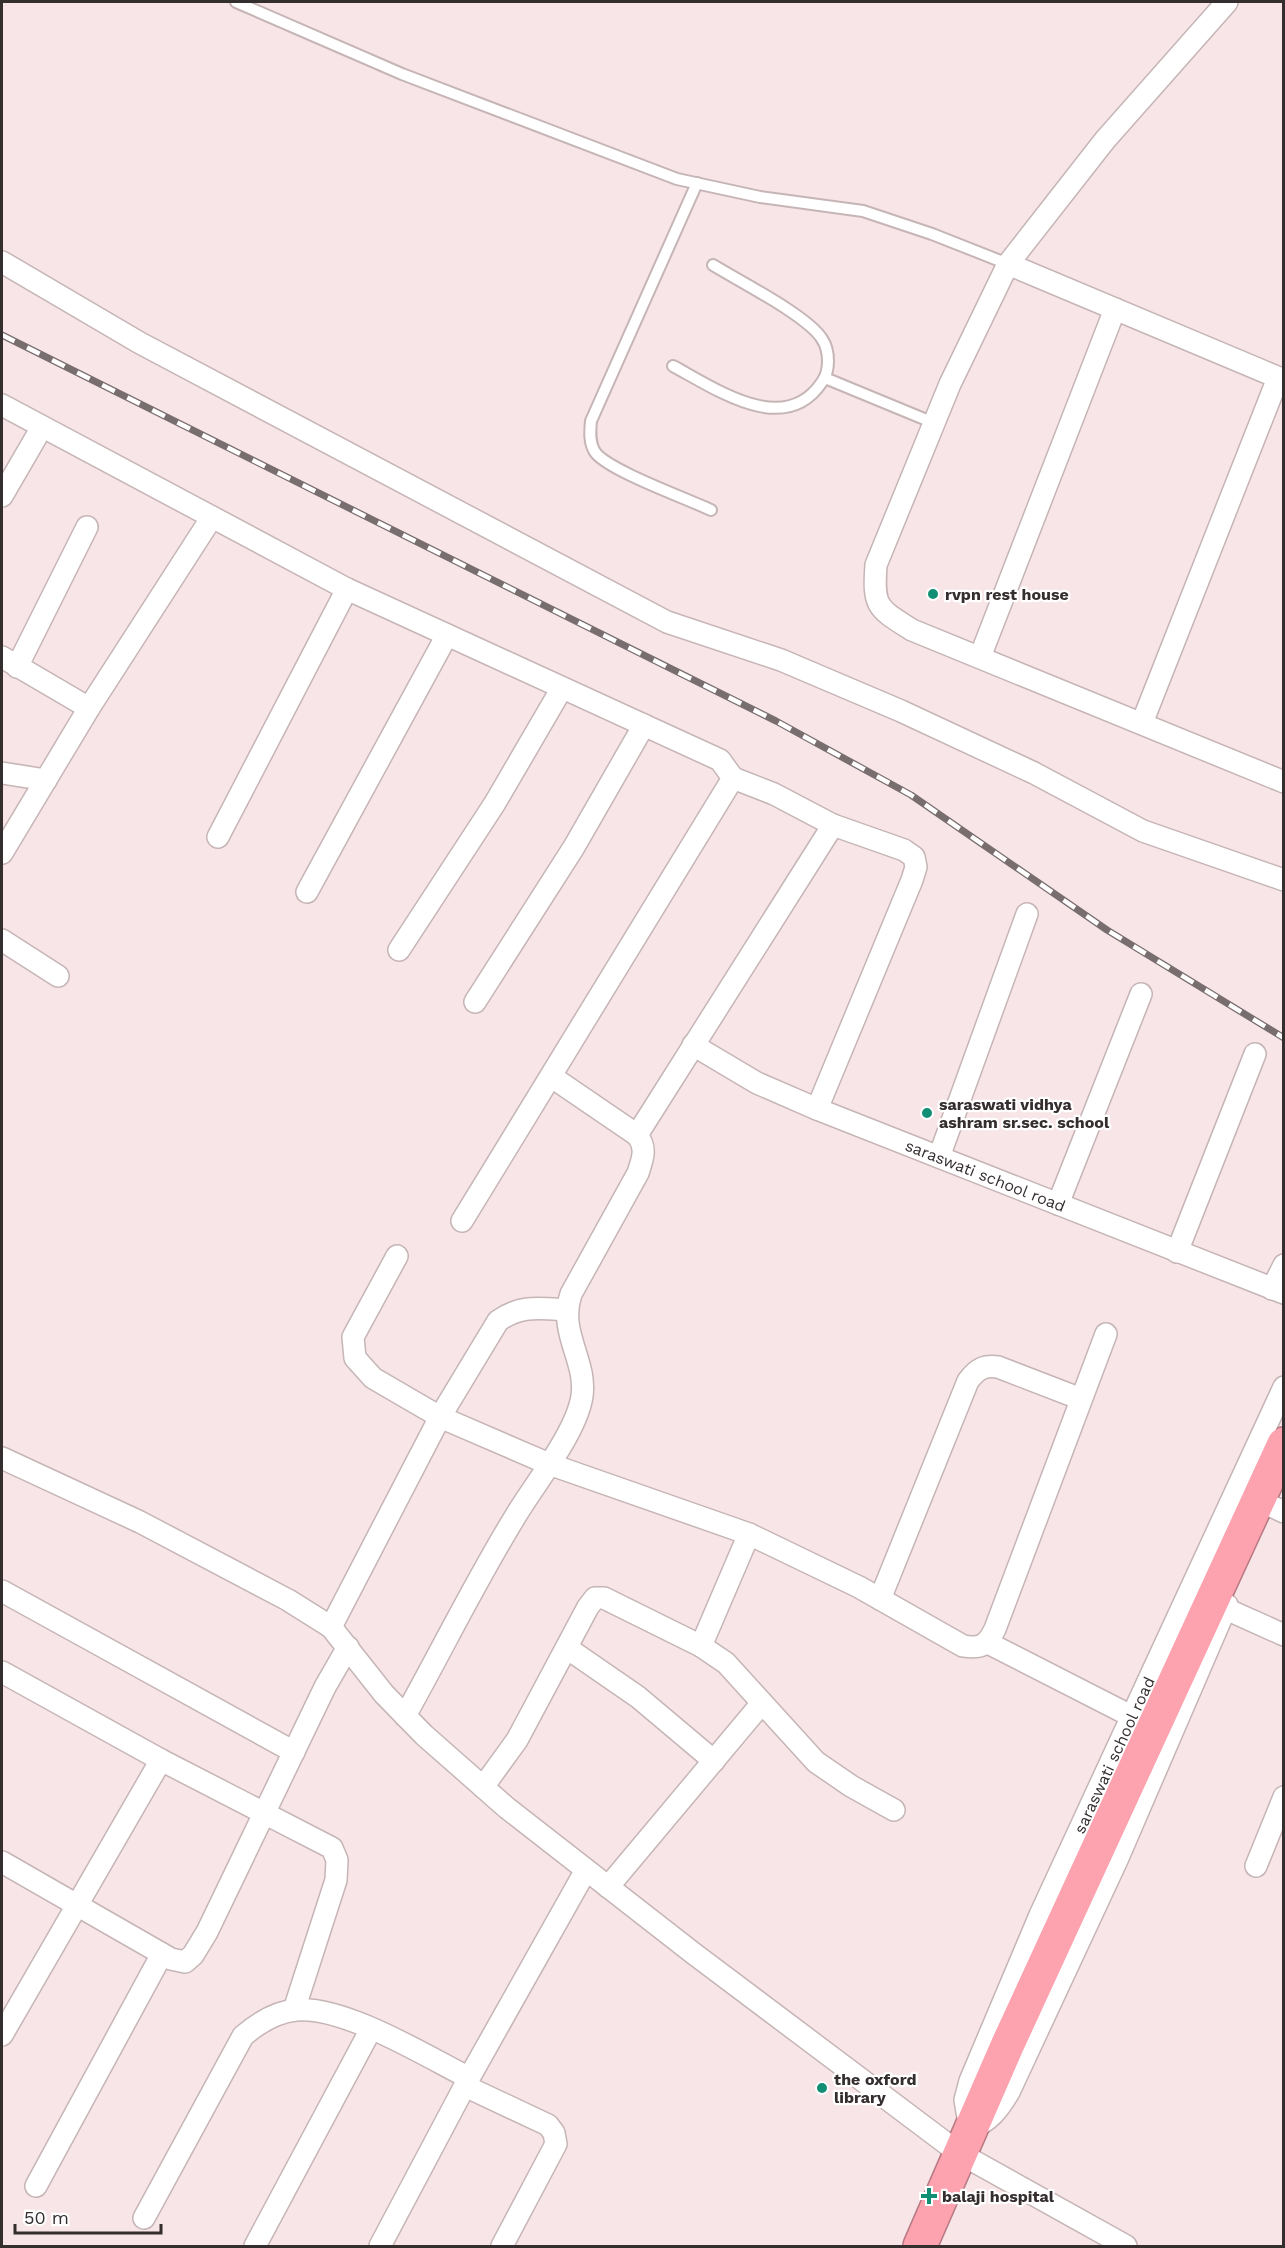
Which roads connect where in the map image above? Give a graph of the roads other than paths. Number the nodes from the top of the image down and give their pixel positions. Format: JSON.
{"nodes":[{"id":1,"x":236,"y":2,"type":"edge"},
{"id":2,"x":1227,"y":2,"type":"edge"},
{"id":3,"x":696,"y":183,"type":"junction"},
{"id":4,"x":2,"y":262,"type":"edge"},
{"id":5,"x":1008,"y":264,"type":"junction"},
{"id":6,"x":713,"y":265,"type":"dead end"},
{"id":7,"x":1115,"y":309,"type":"junction"},
{"id":8,"x":673,"y":366,"type":"dead end"},
{"id":9,"x":825,"y":378,"type":"junction"},
{"id":10,"x":1281,"y":379,"type":"edge"},
{"id":11,"x":2,"y":405,"type":"edge"},
{"id":12,"x":934,"y":423,"type":"junction"},
{"id":13,"x":42,"y":427,"type":"junction"},
{"id":14,"x":2,"y":496,"type":"edge"},
{"id":15,"x":711,"y":510,"type":"dead end"},
{"id":16,"x":212,"y":517,"type":"junction"},
{"id":17,"x":87,"y":527,"type":"dead end"},
{"id":18,"x":347,"y":589,"type":"junction"},
{"id":19,"x":447,"y":635,"type":"junction"},
{"id":20,"x":980,"y":657,"type":"junction"},
{"id":21,"x":9,"y":662,"type":"edge"},
{"id":22,"x":562,"y":688,"type":"junction"},
{"id":23,"x":89,"y":708,"type":"junction"},
{"id":24,"x":1142,"y":723,"type":"junction"},
{"id":25,"x":645,"y":725,"type":"junction"},
{"id":26,"x":2,"y":773,"type":"edge"},
{"id":27,"x":734,"y":778,"type":"junction"},
{"id":28,"x":46,"y":780,"type":"junction"},
{"id":29,"x":1284,"y":782,"type":"edge"},
{"id":30,"x":833,"y":825,"type":"junction"},
{"id":31,"x":218,"y":837,"type":"dead end"},
{"id":32,"x":2,"y":853,"type":"edge"},
{"id":33,"x":1284,"y":880,"type":"edge"},
{"id":34,"x":307,"y":892,"type":"dead end"},
{"id":35,"x":1027,"y":914,"type":"dead end"},
{"id":36,"x":2,"y":940,"type":"edge"},
{"id":37,"x":399,"y":950,"type":"dead end"},
{"id":38,"x":58,"y":976,"type":"dead end"},
{"id":39,"x":1141,"y":994,"type":"dead end"},
{"id":40,"x":474,"y":1002,"type":"dead end"},
{"id":41,"x":693,"y":1045,"type":"junction"},
{"id":42,"x":1255,"y":1054,"type":"dead end"},
{"id":43,"x":552,"y":1077,"type":"junction"},
{"id":44,"x":817,"y":1109,"type":"junction"},
{"id":45,"x":637,"y":1135,"type":"junction"},
{"id":46,"x":939,"y":1157,"type":"junction"},
{"id":47,"x":1058,"y":1204,"type":"junction"},
{"id":48,"x":462,"y":1221,"type":"dead end"},
{"id":49,"x":1177,"y":1252,"type":"junction"},
{"id":50,"x":398,"y":1256,"type":"dead end"},
{"id":51,"x":1284,"y":1265,"type":"edge"},
{"id":52,"x":1278,"y":1291,"type":"edge"},
{"id":53,"x":566,"y":1310,"type":"junction"},
{"id":54,"x":1106,"y":1334,"type":"dead end"},
{"id":55,"x":1284,"y":1387,"type":"edge"},
{"id":56,"x":1082,"y":1399,"type":"junction"},
{"id":57,"x":440,"y":1417,"type":"junction"},
{"id":58,"x":1284,"y":1444,"type":"edge"},
{"id":59,"x":2,"y":1458,"type":"edge"},
{"id":60,"x":549,"y":1464,"type":"junction"},
{"id":61,"x":1284,"y":1477,"type":"edge"},
{"id":62,"x":1277,"y":1509,"type":"edge"},
{"id":63,"x":749,"y":1534,"type":"junction"},
{"id":64,"x":2,"y":1591,"type":"edge"},
{"id":65,"x":880,"y":1599,"type":"junction"},
{"id":66,"x":1226,"y":1609,"type":"junction"},
{"id":67,"x":331,"y":1627,"type":"junction"},
{"id":68,"x":1284,"y":1635,"type":"edge"},
{"id":69,"x":988,"y":1643,"type":"junction"},
{"id":70,"x":701,"y":1646,"type":"junction"},
{"id":71,"x":348,"y":1647,"type":"junction"},
{"id":72,"x":567,"y":1648,"type":"junction"},
{"id":73,"x":2,"y":1672,"type":"edge"},
{"id":74,"x":762,"y":1703,"type":"junction"},
{"id":75,"x":405,"y":1716,"type":"junction"},
{"id":76,"x":1131,"y":1716,"type":"junction"},
{"id":77,"x":294,"y":1752,"type":"junction"},
{"id":78,"x":161,"y":1760,"type":"junction"},
{"id":79,"x":714,"y":1761,"type":"junction"},
{"id":80,"x":483,"y":1787,"type":"junction"},
{"id":81,"x":1284,"y":1797,"type":"edge"},
{"id":82,"x":894,"y":1810,"type":"dead end"},
{"id":83,"x":264,"y":1813,"type":"junction"},
{"id":84,"x":2,"y":1862,"type":"edge"},
{"id":85,"x":1256,"y":1866,"type":"dead end"},
{"id":86,"x":586,"y":1870,"type":"junction"},
{"id":87,"x":608,"y":1887,"type":"junction"},
{"id":88,"x":78,"y":1906,"type":"junction"},
{"id":89,"x":162,"y":1954,"type":"junction"},
{"id":90,"x":294,"y":2010,"type":"junction"},
{"id":91,"x":371,"y":2029,"type":"junction"},
{"id":92,"x":2,"y":2035,"type":"edge"},
{"id":93,"x":467,"y":2082,"type":"junction"},
{"id":94,"x":964,"y":2141,"type":"junction"},
{"id":95,"x":36,"y":2186,"type":"dead end"},
{"id":96,"x":144,"y":2218,"type":"dead end"},
{"id":97,"x":255,"y":2247,"type":"edge"},
{"id":98,"x":380,"y":2247,"type":"edge"},
{"id":99,"x":502,"y":2247,"type":"edge"},
{"id":100,"x":920,"y":2247,"type":"edge"},
{"id":101,"x":1126,"y":2247,"type":"edge"}],
"edges":[{"from":1,"to":3,"type":"lane"},
{"from":2,"to":5,"type":"street"},
{"from":3,"to":5,"type":"lane"},
{"from":3,"to":15,"type":"lane"},
{"from":4,"to":33,"type":"street"},
{"from":5,"to":7,"type":"street"},
{"from":5,"to":12,"type":"street"},
{"from":6,"to":9,"type":"lane"},
{"from":7,"to":10,"type":"street"},
{"from":7,"to":20,"type":"street"},
{"from":8,"to":9,"type":"lane"},
{"from":9,"to":12,"type":"lane"},
{"from":10,"to":24,"type":"street"},
{"from":11,"to":13,"type":"street"},
{"from":12,"to":20,"type":"street"},
{"from":13,"to":14,"type":"street"},
{"from":13,"to":16,"type":"street"},
{"from":16,"to":18,"type":"street"},
{"from":16,"to":23,"type":"street"},
{"from":17,"to":21,"type":"street"},
{"from":18,"to":19,"type":"street"},
{"from":18,"to":31,"type":"street"},
{"from":19,"to":22,"type":"street"},
{"from":19,"to":34,"type":"street"},
{"from":20,"to":24,"type":"street"},
{"from":21,"to":23,"type":"street"},
{"from":22,"to":25,"type":"street"},
{"from":22,"to":37,"type":"street"},
{"from":23,"to":28,"type":"street"},
{"from":24,"to":29,"type":"street"},
{"from":25,"to":27,"type":"street"},
{"from":25,"to":40,"type":"street"},
{"from":26,"to":28,"type":"street"},
{"from":27,"to":30,"type":"street"},
{"from":27,"to":43,"type":"street"},
{"from":28,"to":32,"type":"street"},
{"from":30,"to":41,"type":"street"},
{"from":30,"to":44,"type":"street"},
{"from":35,"to":46,"type":"street"},
{"from":36,"to":38,"type":"street"},
{"from":39,"to":47,"type":"street"},
{"from":41,"to":44,"type":"street","name":"saraswati school road"},
{"from":41,"to":45,"type":"street"},
{"from":42,"to":49,"type":"street"},
{"from":43,"to":45,"type":"street"},
{"from":43,"to":48,"type":"street"},
{"from":44,"to":46,"type":"street","name":"saraswati school road"},
{"from":45,"to":53,"type":"street"},
{"from":46,"to":47,"type":"street","name":"saraswati school road"},
{"from":47,"to":49,"type":"street","name":"saraswati school road"},
{"from":49,"to":52,"type":"street","name":"saraswati school road"},
{"from":50,"to":57,"type":"street"},
{"from":51,"to":52,"type":"street"},
{"from":53,"to":57,"type":"street"},
{"from":53,"to":60,"type":"street"},
{"from":54,"to":56,"type":"street"},
{"from":55,"to":76,"type":"street","name":"saraswati school road"},
{"from":56,"to":65,"type":"street"},
{"from":56,"to":69,"type":"street"},
{"from":57,"to":60,"type":"street"},
{"from":57,"to":67,"type":"street"},
{"from":58,"to":94,"type":"highway"},
{"from":59,"to":67,"type":"street"},
{"from":60,"to":63,"type":"street"},
{"from":60,"to":75,"type":"street"},
{"from":61,"to":62,"type":"street"},
{"from":62,"to":66,"type":"street"},
{"from":63,"to":65,"type":"street"},
{"from":63,"to":70,"type":"street"},
{"from":64,"to":77,"type":"street"},
{"from":65,"to":69,"type":"street"},
{"from":66,"to":68,"type":"street"},
{"from":66,"to":94,"type":"street"},
{"from":67,"to":71,"type":"street"},
{"from":69,"to":76,"type":"street"},
{"from":70,"to":72,"type":"street"},
{"from":70,"to":74,"type":"street"},
{"from":71,"to":75,"type":"street"},
{"from":71,"to":77,"type":"street"},
{"from":72,"to":79,"type":"street"},
{"from":72,"to":80,"type":"street"},
{"from":73,"to":78,"type":"street"},
{"from":74,"to":79,"type":"street"},
{"from":74,"to":82,"type":"street"},
{"from":75,"to":80,"type":"street"},
{"from":76,"to":94,"type":"street","name":"saraswati school road"},
{"from":77,"to":83,"type":"street"},
{"from":78,"to":83,"type":"street"},
{"from":78,"to":88,"type":"street"},
{"from":79,"to":87,"type":"street"},
{"from":80,"to":86,"type":"street"},
{"from":81,"to":85,"type":"street"},
{"from":83,"to":89,"type":"street"},
{"from":83,"to":90,"type":"street"},
{"from":84,"to":88,"type":"street"},
{"from":86,"to":87,"type":"street"},
{"from":86,"to":93,"type":"street"},
{"from":87,"to":94,"type":"street"},
{"from":88,"to":89,"type":"street"},
{"from":88,"to":92,"type":"street"},
{"from":89,"to":95,"type":"street"},
{"from":90,"to":91,"type":"street"},
{"from":90,"to":96,"type":"street"},
{"from":91,"to":93,"type":"street"},
{"from":91,"to":97,"type":"street"},
{"from":93,"to":98,"type":"street"},
{"from":93,"to":99,"type":"street"},
{"from":94,"to":100,"type":"highway"},
{"from":94,"to":101,"type":"street"}]}
